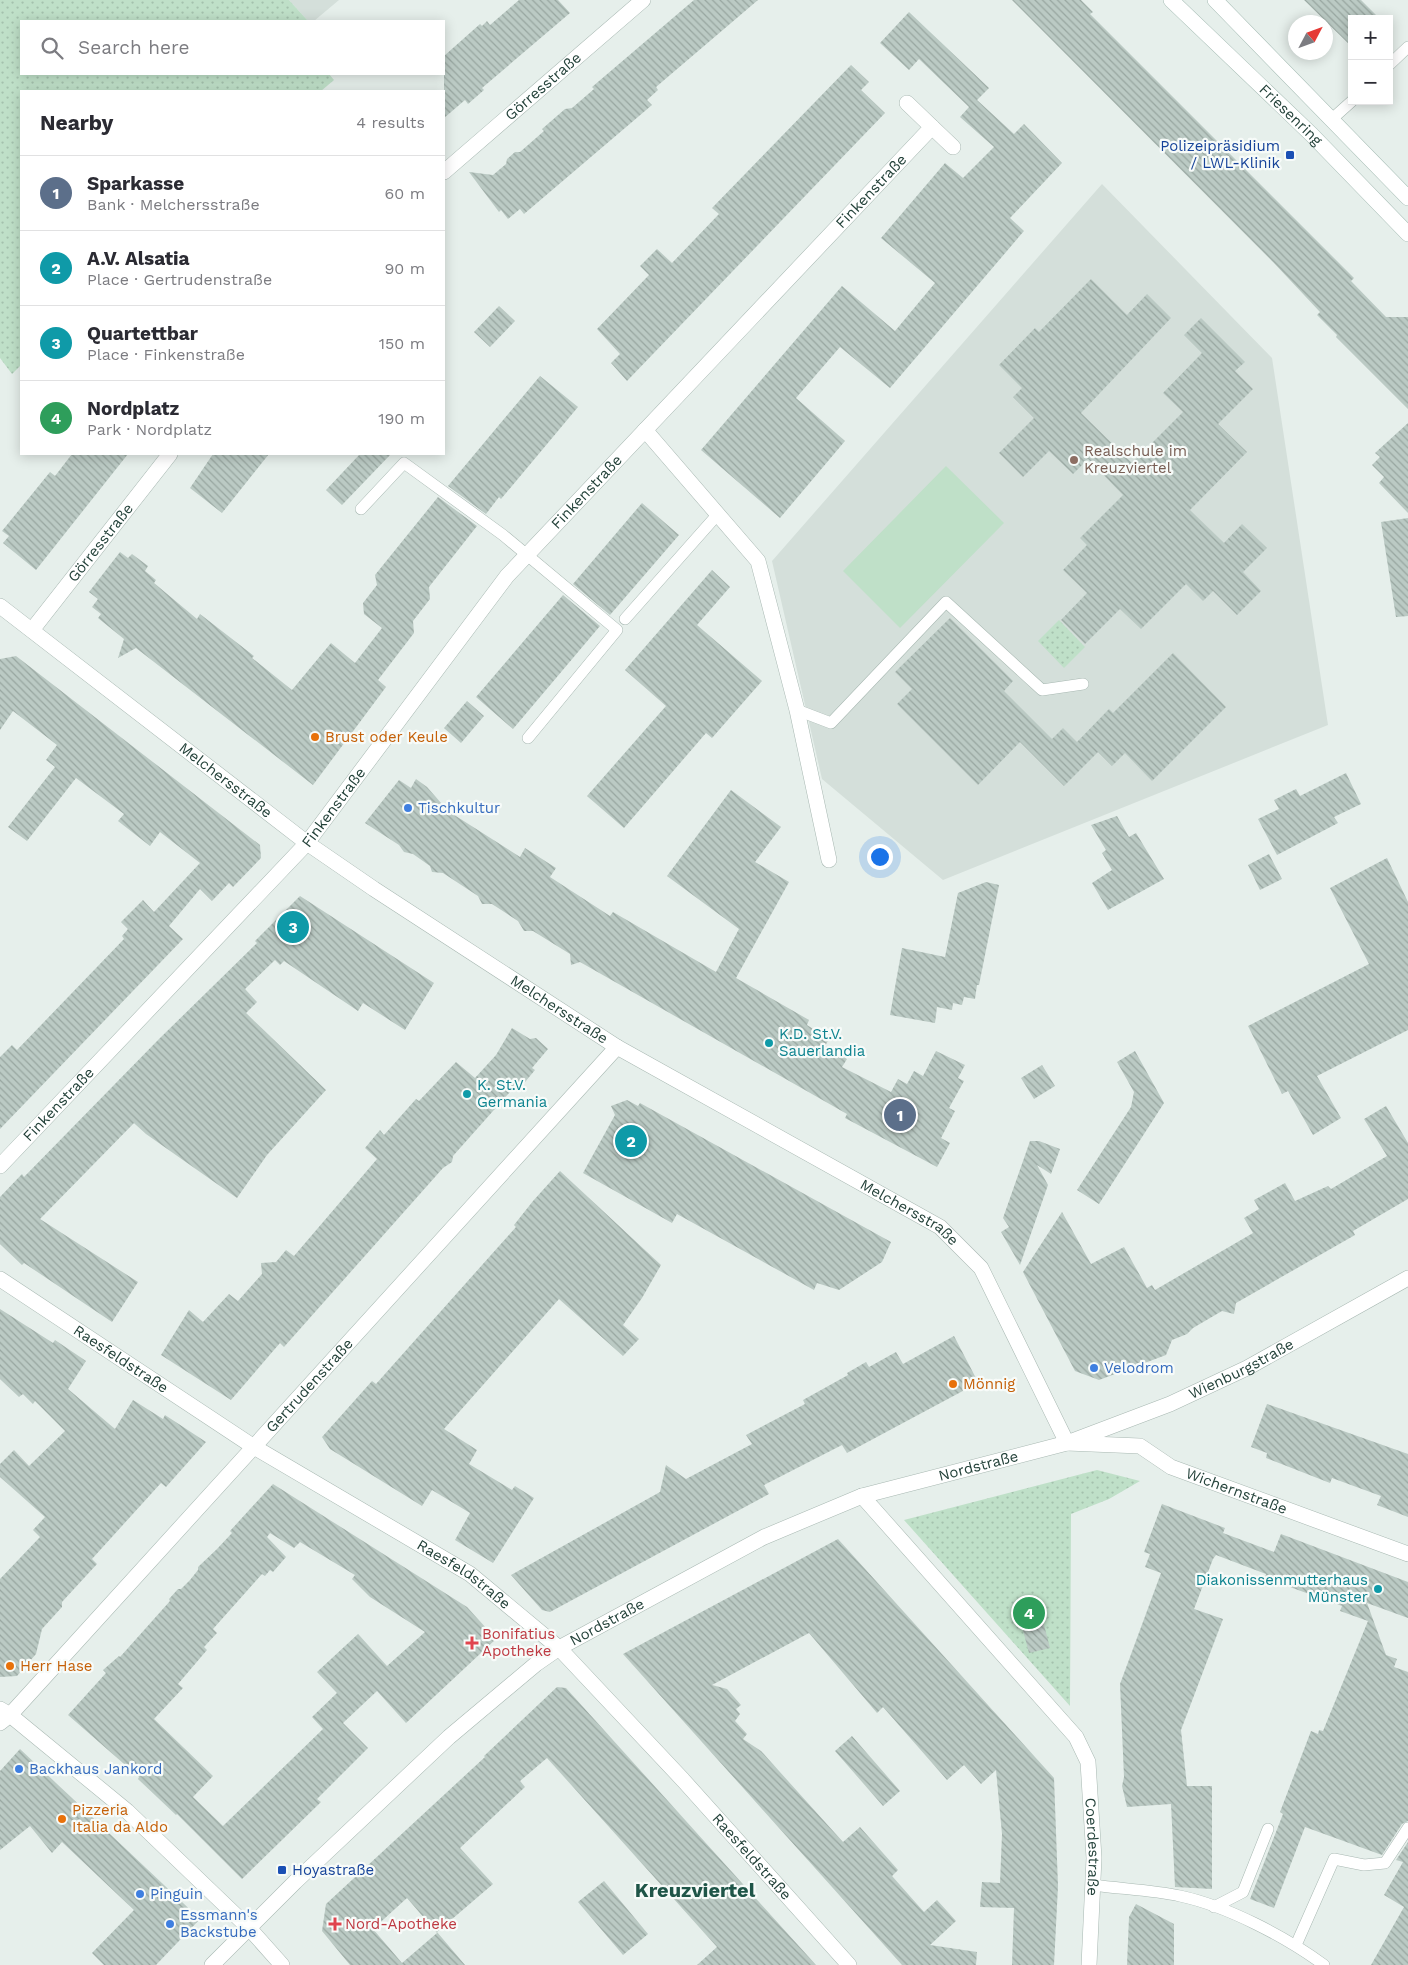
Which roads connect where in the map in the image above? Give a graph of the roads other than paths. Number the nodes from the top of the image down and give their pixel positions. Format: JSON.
{"nodes":[{"id":1,"x":644,"y":0,"type":"edge"},
{"id":2,"x":1171,"y":0,"type":"edge"},
{"id":3,"x":1215,"y":0,"type":"edge"},
{"id":4,"x":1408,"y":47,"type":"edge"},
{"id":5,"x":1393,"y":61,"type":"edge"},
{"id":6,"x":907,"y":103,"type":"dead end"},
{"id":7,"x":1348,"y":105,"type":"edge"},
{"id":8,"x":1332,"y":119,"type":"junction"},
{"id":9,"x":932,"y":127,"type":"junction"},
{"id":10,"x":953,"y":147,"type":"dead end"},
{"id":11,"x":445,"y":171,"type":"edge"},
{"id":12,"x":1408,"y":198,"type":"edge"},
{"id":13,"x":1408,"y":234,"type":"edge"},
{"id":14,"x":645,"y":430,"type":"junction"},
{"id":15,"x":169,"y":455,"type":"edge"},
{"id":16,"x":361,"y":509,"type":"dead end"},
{"id":17,"x":718,"y":514,"type":"junction"},
{"id":18,"x":528,"y":555,"type":"junction"},
{"id":19,"x":0,"y":607,"type":"edge"},
{"id":20,"x":625,"y":619,"type":"dead end"},
{"id":21,"x":32,"y":630,"type":"junction"},
{"id":22,"x":1083,"y":684,"type":"dead end"},
{"id":23,"x":797,"y":710,"type":"junction"},
{"id":24,"x":528,"y":738,"type":"dead end"},
{"id":25,"x":307,"y":843,"type":"junction"},
{"id":26,"x":829,"y":860,"type":"dead end"},
{"id":27,"x":617,"y":1047,"type":"junction"},
{"id":28,"x":0,"y":1166,"type":"edge"},
{"id":29,"x":1408,"y":1278,"type":"edge"},
{"id":30,"x":0,"y":1279,"type":"edge"},
{"id":31,"x":1067,"y":1442,"type":"junction"},
{"id":32,"x":254,"y":1447,"type":"junction"},
{"id":33,"x":862,"y":1496,"type":"junction"},
{"id":34,"x":1408,"y":1554,"type":"edge"},
{"id":35,"x":559,"y":1648,"type":"junction"},
{"id":36,"x":3,"y":1716,"type":"edge"},
{"id":37,"x":1408,"y":1828,"type":"edge"},
{"id":38,"x":1268,"y":1829,"type":"dead end"},
{"id":39,"x":1093,"y":1886,"type":"junction"},
{"id":40,"x":1214,"y":1907,"type":"junction"},
{"id":41,"x":249,"y":1928,"type":"junction"},
{"id":42,"x":1296,"y":1945,"type":"junction"},
{"id":43,"x":212,"y":1965,"type":"edge"},
{"id":44,"x":282,"y":1965,"type":"edge"},
{"id":45,"x":849,"y":1965,"type":"edge"},
{"id":46,"x":1089,"y":1965,"type":"edge"},
{"id":47,"x":1324,"y":1965,"type":"edge"}],
"edges":[{"from":1,"to":11,"type":"street","name":"Görresstraße"},
{"from":2,"to":13,"type":"street","name":"Friesenring"},
{"from":3,"to":8,"type":"street","name":"Friesenring"},
{"from":4,"to":5,"type":"lane"},
{"from":6,"to":9,"type":"street"},
{"from":7,"to":8,"type":"lane"},
{"from":8,"to":12,"type":"street","name":"Friesenring"},
{"from":9,"to":10,"type":"street"},
{"from":9,"to":14,"type":"street","name":"Finkenstraße"},
{"from":14,"to":17,"type":"street"},
{"from":14,"to":18,"type":"street","name":"Finkenstraße"},
{"from":15,"to":21,"type":"street","name":"Görresstraße"},
{"from":16,"to":18,"type":"lane"},
{"from":17,"to":20,"type":"lane"},
{"from":17,"to":23,"type":"street"},
{"from":18,"to":24,"type":"lane"},
{"from":18,"to":25,"type":"street","name":"Finkenstraße"},
{"from":19,"to":21,"type":"street","name":"Melchersstraße"},
{"from":21,"to":25,"type":"street","name":"Melchersstraße"},
{"from":22,"to":23,"type":"lane"},
{"from":23,"to":26,"type":"street"},
{"from":25,"to":27,"type":"street","name":"Melchersstraße"},
{"from":25,"to":28,"type":"street","name":"Finkenstraße"},
{"from":27,"to":31,"type":"street","name":"Melchersstraße"},
{"from":27,"to":32,"type":"street","name":"Gertrudenstraße"},
{"from":29,"to":31,"type":"street","name":"Wienburgstraße"},
{"from":30,"to":32,"type":"street","name":"Raesfeldstraße"},
{"from":31,"to":33,"type":"street","name":"Nordstraße"},
{"from":31,"to":34,"type":"street","name":"Wichernstraße"},
{"from":32,"to":35,"type":"street","name":"Raesfeldstraße"},
{"from":32,"to":36,"type":"street","name":"Gertrudenstraße"},
{"from":33,"to":35,"type":"street","name":"Nordstraße"},
{"from":33,"to":39,"type":"street","name":"Coerdestraße"},
{"from":35,"to":41,"type":"street","name":"Nordstraße"},
{"from":35,"to":45,"type":"street","name":"Raesfeldstraße"},
{"from":36,"to":41,"type":"street"},
{"from":37,"to":42,"type":"lane"},
{"from":38,"to":40,"type":"lane"},
{"from":39,"to":40,"type":"lane"},
{"from":39,"to":46,"type":"street","name":"Coerdestraße"},
{"from":40,"to":42,"type":"lane"},
{"from":41,"to":43,"type":"street","name":"Nordstraße"},
{"from":41,"to":44,"type":"street"},
{"from":42,"to":47,"type":"lane"}]}
